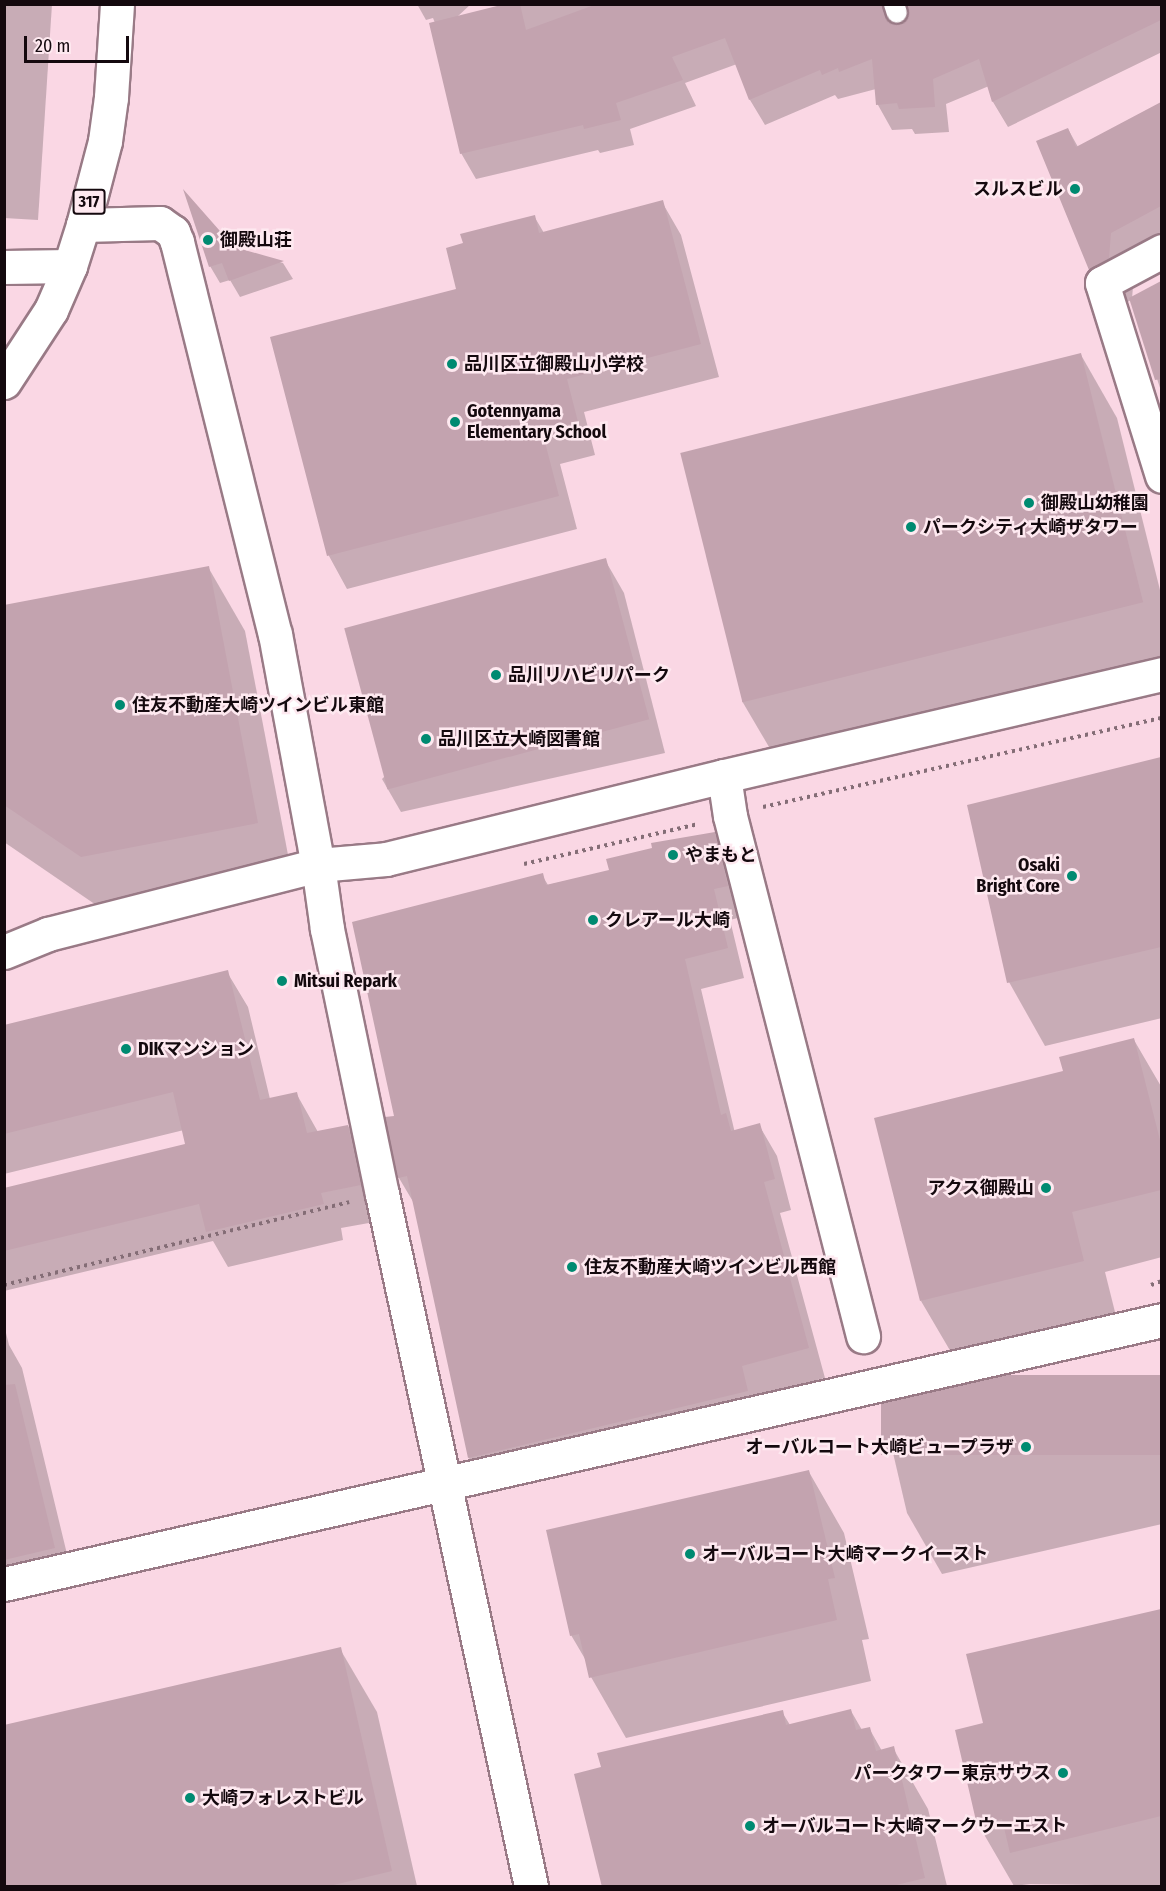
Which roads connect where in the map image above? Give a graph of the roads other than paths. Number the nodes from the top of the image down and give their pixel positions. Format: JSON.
{"nodes":[{"id":1,"x":117,"y":4,"type":"edge"},
{"id":2,"x":82,"y":225,"type":"junction"},
{"id":3,"x":1161,"y":251,"type":"edge"},
{"id":4,"x":70,"y":266,"type":"junction"},
{"id":5,"x":4,"y":267,"type":"edge"},
{"id":6,"x":4,"y":382,"type":"edge"},
{"id":7,"x":1161,"y":476,"type":"edge"},
{"id":8,"x":1161,"y":674,"type":"edge"},
{"id":9,"x":724,"y":776,"type":"junction"},
{"id":10,"x":318,"y":865,"type":"junction"},
{"id":11,"x":4,"y":952,"type":"edge"},
{"id":12,"x":1161,"y":1320,"type":"edge"},
{"id":13,"x":863,"y":1336,"type":"dead end"},
{"id":14,"x":444,"y":1484,"type":"junction"},
{"id":15,"x":4,"y":1584,"type":"edge"},
{"id":16,"x":531,"y":1887,"type":"edge"}],
"edges":[{"from":1,"to":2,"type":"street","number":"317"},
{"from":2,"to":4,"type":"street","number":"317"},
{"from":2,"to":10,"type":"street"},
{"from":3,"to":7,"type":"street"},
{"from":4,"to":5,"type":"street"},
{"from":4,"to":6,"type":"street","number":"317"},
{"from":8,"to":9,"type":"street"},
{"from":9,"to":10,"type":"street"},
{"from":9,"to":13,"type":"street"},
{"from":10,"to":11,"type":"street"},
{"from":10,"to":14,"type":"street"},
{"from":12,"to":14,"type":"street"},
{"from":14,"to":15,"type":"street"},
{"from":14,"to":16,"type":"street"}]}
